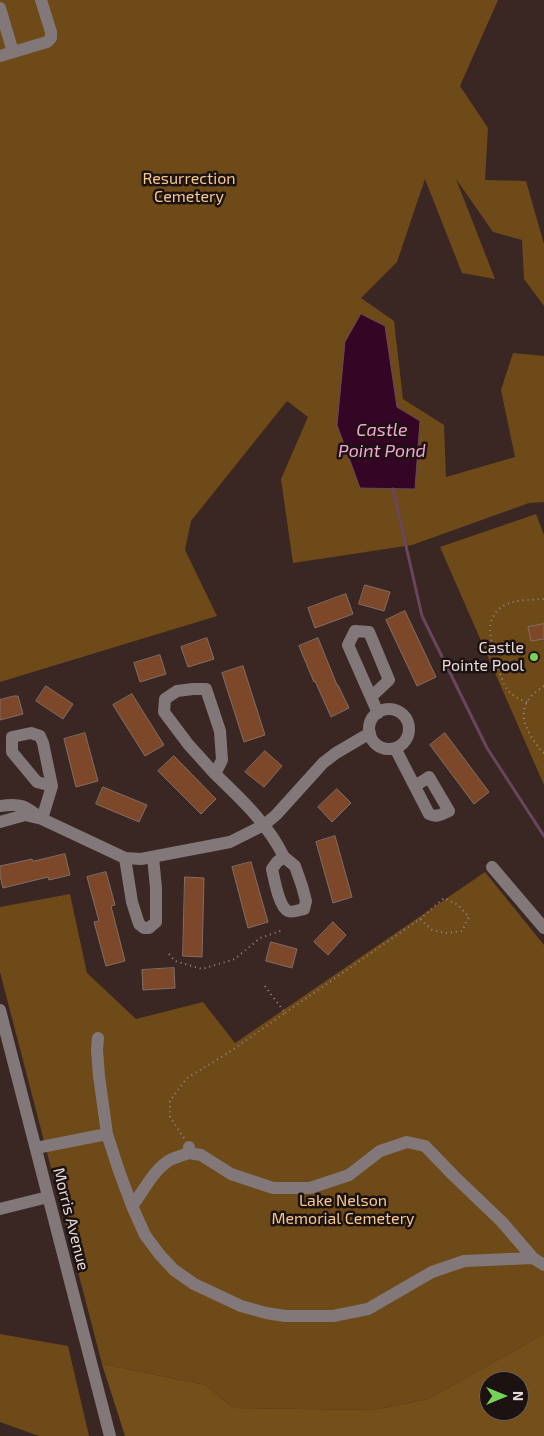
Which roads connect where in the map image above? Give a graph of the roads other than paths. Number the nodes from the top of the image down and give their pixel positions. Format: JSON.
{"nodes":[{"id":1,"x":4,"y":0,"type":"edge"},
{"id":2,"x":41,"y":0,"type":"edge"},
{"id":3,"x":0,"y":1,"type":"edge"},
{"id":4,"x":0,"y":8,"type":"edge"},
{"id":5,"x":13,"y":52,"type":"junction"},
{"id":6,"x":0,"y":56,"type":"edge"},
{"id":7,"x":371,"y":697,"type":"junction"},
{"id":8,"x":378,"y":713,"type":"junction"},
{"id":9,"x":370,"y":733,"type":"junction"},
{"id":10,"x":396,"y":748,"type":"junction"},
{"id":11,"x":215,"y":774,"type":"junction"},
{"id":12,"x":52,"y":786,"type":"dead end"},
{"id":13,"x":415,"y":786,"type":"dead end"},
{"id":14,"x":0,"y":806,"type":"edge"},
{"id":15,"x":42,"y":818,"type":"junction"},
{"id":16,"x":0,"y":822,"type":"edge"},
{"id":17,"x":264,"y":825,"type":"junction"},
{"id":18,"x":152,"y":856,"type":"junction"},
{"id":19,"x":284,"y":857,"type":"dead end"},
{"id":20,"x":125,"y":858,"type":"junction"},
{"id":21,"x":492,"y":867,"type":"dead end"},
{"id":22,"x":544,"y":928,"type":"edge"},
{"id":23,"x":0,"y":1010,"type":"edge"},
{"id":24,"x":98,"y":1038,"type":"dead end"},
{"id":25,"x":107,"y":1134,"type":"junction"},
{"id":26,"x":36,"y":1148,"type":"junction"},
{"id":27,"x":48,"y":1197,"type":"junction"},
{"id":28,"x":132,"y":1206,"type":"junction"},
{"id":29,"x":0,"y":1209,"type":"edge"},
{"id":30,"x":538,"y":1262,"type":"edge"},
{"id":31,"x":110,"y":1436,"type":"edge"}],
"edges":[{"from":1,"to":3,"type":"street"},
{"from":2,"to":5,"type":"street"},
{"from":4,"to":5,"type":"street"},
{"from":5,"to":6,"type":"street"},
{"from":7,"to":7,"type":"street"},
{"from":7,"to":8,"type":"street"},
{"from":8,"to":9,"type":"street"},
{"from":8,"to":10,"type":"street"},
{"from":9,"to":10,"type":"street"},
{"from":9,"to":17,"type":"street"},
{"from":10,"to":13,"type":"street"},
{"from":11,"to":11,"type":"street"},
{"from":11,"to":17,"type":"street"},
{"from":12,"to":15,"type":"street"},
{"from":14,"to":15,"type":"street"},
{"from":15,"to":16,"type":"street"},
{"from":15,"to":20,"type":"street"},
{"from":17,"to":18,"type":"street"},
{"from":17,"to":19,"type":"street"},
{"from":18,"to":20,"type":"street"},
{"from":18,"to":20,"type":"street"},
{"from":21,"to":22,"type":"street"},
{"from":23,"to":26,"type":"street","name":"Morris Avenue"},
{"from":24,"to":25,"type":"street"},
{"from":25,"to":26,"type":"street"},
{"from":25,"to":28,"type":"street"},
{"from":26,"to":27,"type":"street","name":"Morris Avenue"},
{"from":27,"to":29,"type":"street"},
{"from":27,"to":31,"type":"street","name":"Morris Avenue"},
{"from":28,"to":30,"type":"street"},
{"from":28,"to":30,"type":"street"}]}
